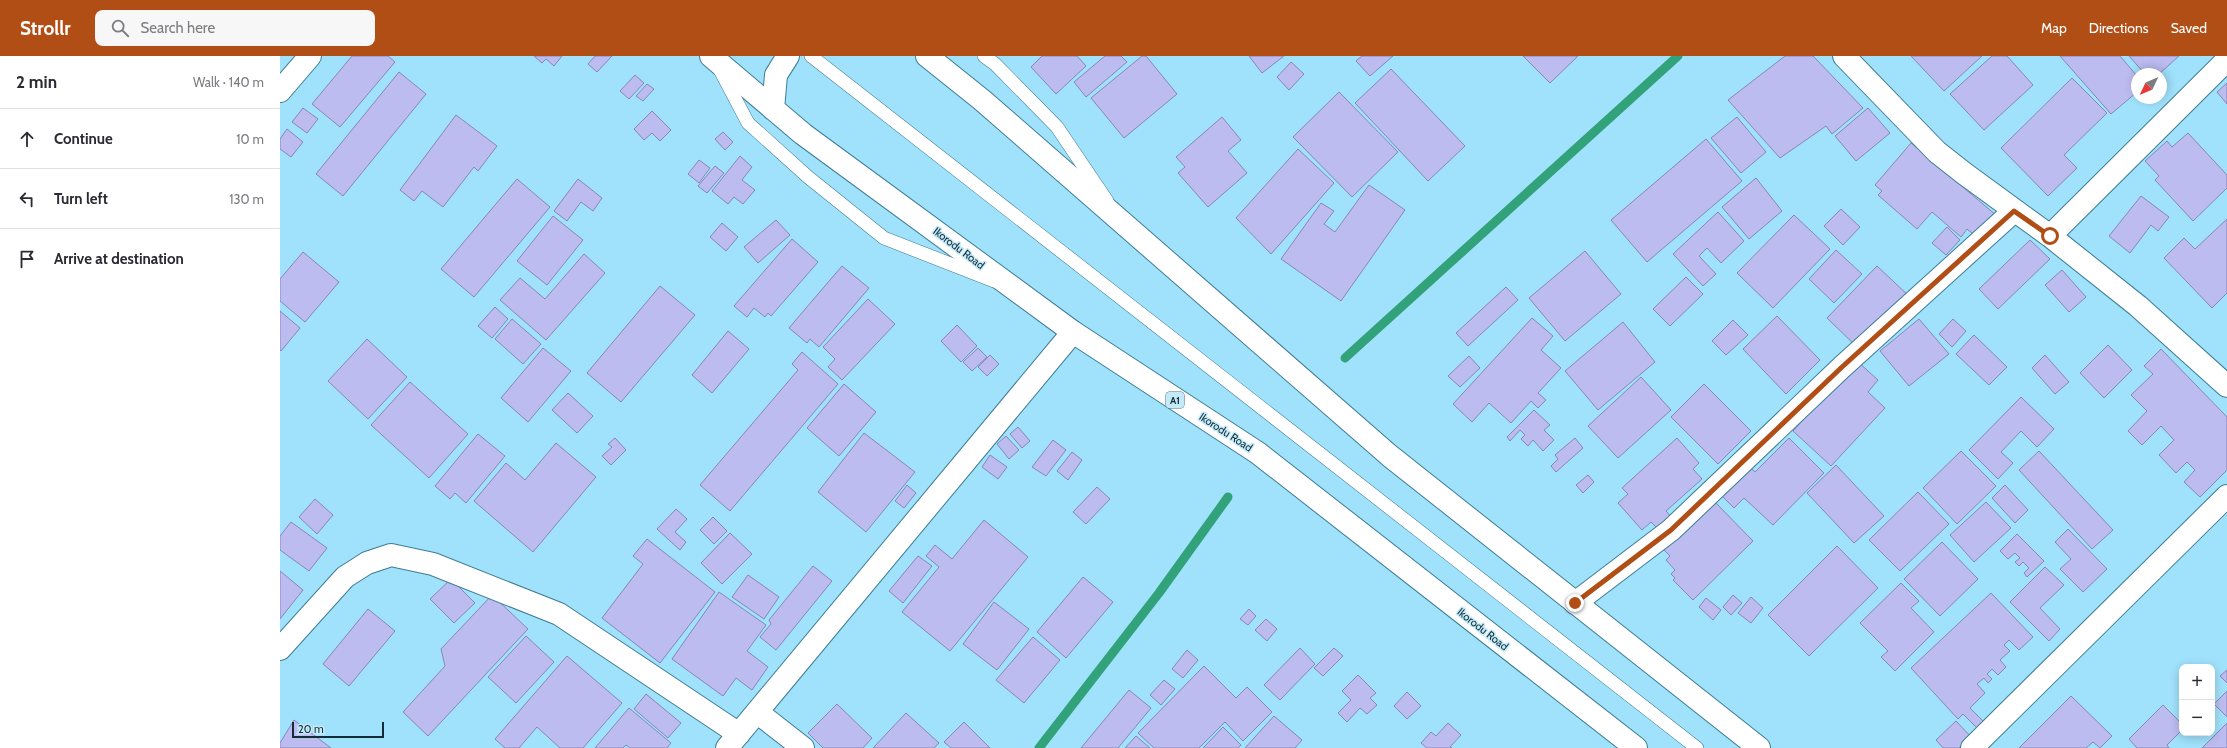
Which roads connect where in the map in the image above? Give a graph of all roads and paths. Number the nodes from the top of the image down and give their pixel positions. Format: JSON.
{"nodes":[{"id":1,"x":310,"y":56,"type":"edge"},
{"id":2,"x":788,"y":56,"type":"edge"},
{"id":3,"x":811,"y":56,"type":"edge"},
{"id":4,"x":927,"y":56,"type":"edge"},
{"id":5,"x":984,"y":56,"type":"edge"},
{"id":6,"x":1844,"y":56,"type":"edge"},
{"id":7,"x":712,"y":57,"type":"edge"},
{"id":8,"x":2227,"y":60,"type":"edge"},
{"id":9,"x":280,"y":91,"type":"edge"},
{"id":10,"x":773,"y":109,"type":"junction"},
{"id":11,"x":2014,"y":211,"type":"junction"},
{"id":12,"x":1123,"y":224,"type":"junction"},
{"id":13,"x":2050,"y":236,"type":"junction"},
{"id":14,"x":1013,"y":288,"type":"junction"},
{"id":15,"x":1073,"y":332,"type":"junction"},
{"id":16,"x":2227,"y":386,"type":"edge"},
{"id":17,"x":2227,"y":496,"type":"edge"},
{"id":18,"x":1575,"y":603,"type":"junction"},
{"id":19,"x":280,"y":649,"type":"edge"},
{"id":20,"x":757,"y":712,"type":"junction"},
{"id":21,"x":733,"y":741,"type":"edge"},
{"id":22,"x":803,"y":748,"type":"edge"},
{"id":23,"x":1636,"y":748,"type":"edge"},
{"id":24,"x":1697,"y":748,"type":"edge"},
{"id":25,"x":1759,"y":748,"type":"edge"},
{"id":26,"x":1972,"y":748,"type":"edge"}],
"edges":[{"from":1,"to":9,"type":"main road"},
{"from":2,"to":10,"type":"main road"},
{"from":3,"to":24,"type":"lane"},
{"from":4,"to":12,"type":"main road"},
{"from":5,"to":12,"type":"lane"},
{"from":6,"to":11,"type":"main road"},
{"from":7,"to":10,"type":"main road","name":"Ikorodu Road","number":"A1"},
{"from":7,"to":14,"type":"lane"},
{"from":8,"to":13,"type":"main road"},
{"from":10,"to":14,"type":"main road","name":"Ikorodu Road","number":"A1"},
{"from":11,"to":13,"type":"main road"},
{"from":11,"to":18,"type":"main road"},
{"from":12,"to":18,"type":"main road"},
{"from":13,"to":16,"type":"main road"},
{"from":14,"to":15,"type":"main road","name":"Ikorodu Road","number":"A1"},
{"from":15,"to":20,"type":"main road"},
{"from":15,"to":23,"type":"main road","name":"Ikorodu Road","number":"A1"},
{"from":17,"to":26,"type":"main road"},
{"from":18,"to":25,"type":"main road"},
{"from":19,"to":21,"type":"main road"},
{"from":20,"to":21,"type":"main road"},
{"from":20,"to":22,"type":"main road"}]}
